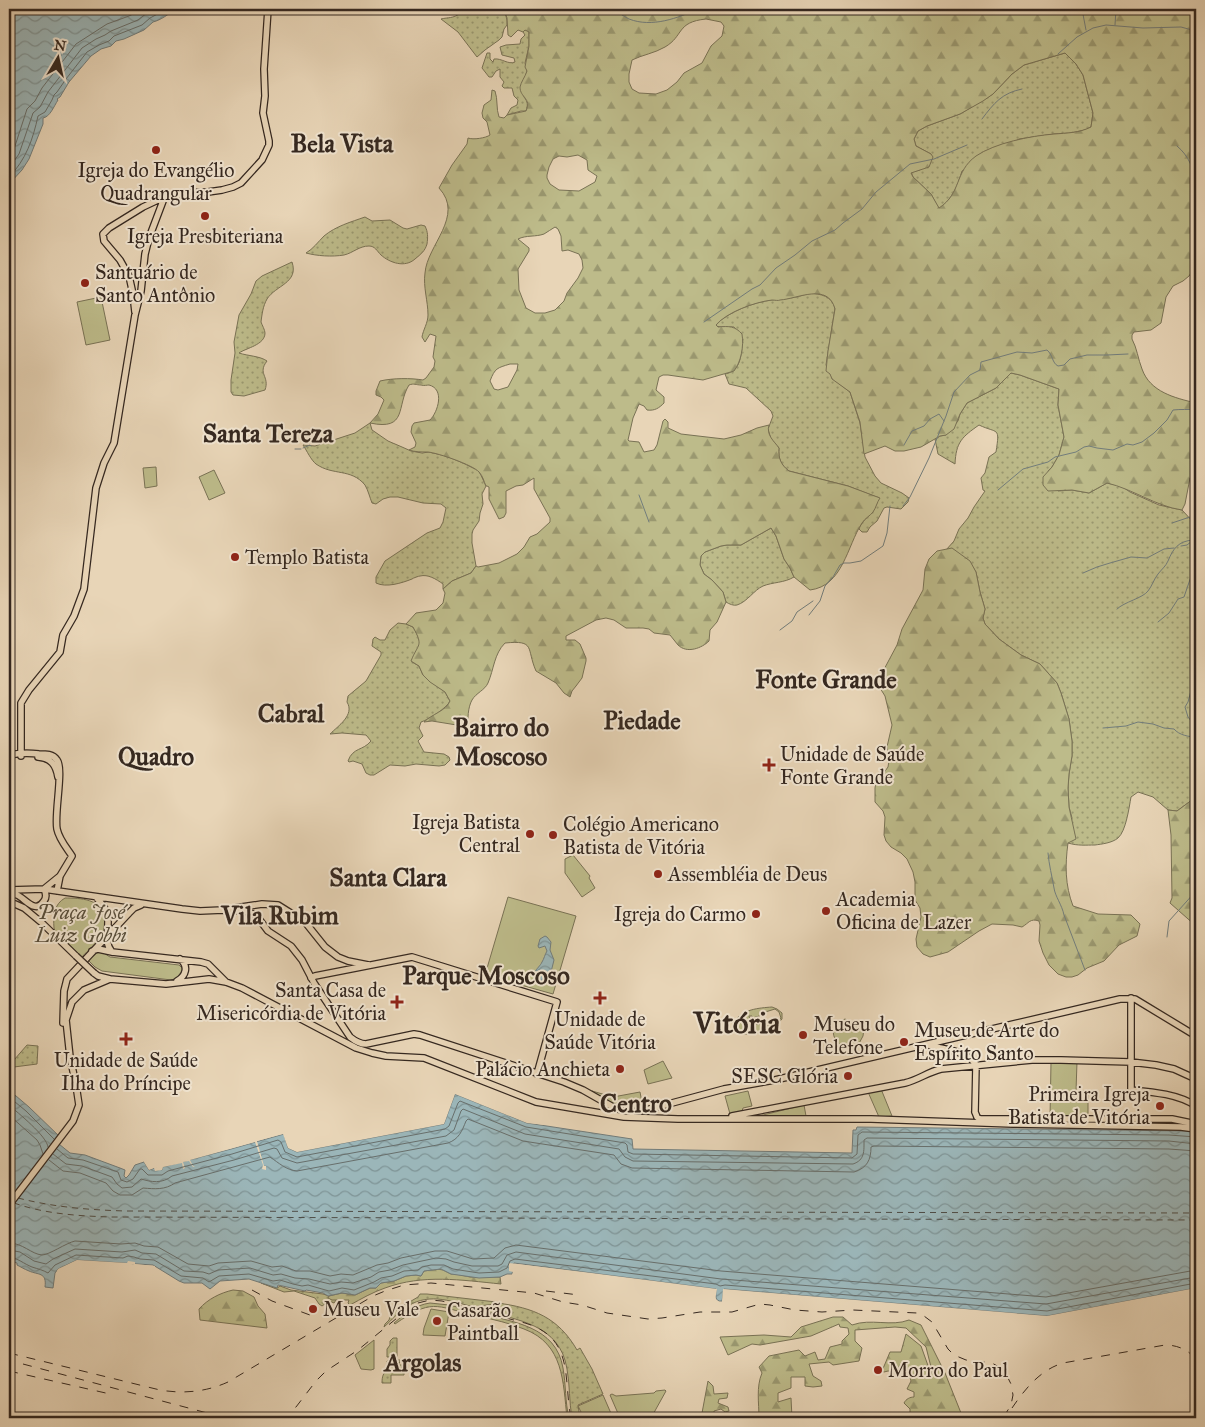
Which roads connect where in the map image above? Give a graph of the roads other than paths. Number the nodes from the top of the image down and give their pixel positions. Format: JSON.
{"nodes":[{"id":1,"x":268,"y":9,"type":"edge"},
{"id":2,"x":169,"y":197,"type":"junction"},
{"id":3,"x":160,"y":213,"type":"junction"},
{"id":4,"x":143,"y":270,"type":"junction"},
{"id":5,"x":129,"y":276,"type":"junction"},
{"id":6,"x":135,"y":315,"type":"junction"},
{"id":7,"x":21,"y":755,"type":"junction"},
{"id":8,"x":62,"y":755,"type":"dead end"},
{"id":9,"x":9,"y":756,"type":"edge"},
{"id":10,"x":54,"y":757,"type":"junction"},
{"id":11,"x":45,"y":758,"type":"junction"},
{"id":12,"x":59,"y":781,"type":"junction"},
{"id":13,"x":60,"y":876,"type":"junction"},
{"id":14,"x":44,"y":889,"type":"junction"},
{"id":15,"x":9,"y":890,"type":"edge"},
{"id":16,"x":57,"y":891,"type":"junction"},
{"id":17,"x":9,"y":894,"type":"edge"},
{"id":18,"x":96,"y":897,"type":"junction"},
{"id":19,"x":9,"y":903,"type":"edge"},
{"id":20,"x":146,"y":904,"type":"junction"},
{"id":21,"x":221,"y":910,"type":"junction"},
{"id":22,"x":107,"y":935,"type":"junction"},
{"id":23,"x":91,"y":952,"type":"junction"},
{"id":24,"x":112,"y":952,"type":"junction"},
{"id":25,"x":180,"y":959,"type":"junction"},
{"id":26,"x":368,"y":965,"type":"junction"},
{"id":27,"x":311,"y":978,"type":"junction"},
{"id":28,"x":110,"y":979,"type":"junction"},
{"id":29,"x":226,"y":982,"type":"junction"},
{"id":30,"x":172,"y":984,"type":"junction"},
{"id":31,"x":1133,"y":998,"type":"junction"},
{"id":32,"x":1196,"y":1036,"type":"edge"},
{"id":33,"x":926,"y":1045,"type":"junction"},
{"id":34,"x":70,"y":1057,"type":"junction"},
{"id":35,"x":1132,"y":1062,"type":"junction"},
{"id":36,"x":976,"y":1065,"type":"junction"},
{"id":37,"x":537,"y":1074,"type":"junction"},
{"id":38,"x":1196,"y":1079,"type":"edge"},
{"id":39,"x":71,"y":1092,"type":"dead end"},
{"id":40,"x":78,"y":1098,"type":"junction"},
{"id":41,"x":1196,"y":1106,"type":"edge"},
{"id":42,"x":975,"y":1112,"type":"junction"},
{"id":43,"x":708,"y":1118,"type":"junction"},
{"id":44,"x":931,"y":1121,"type":"junction"},
{"id":45,"x":1196,"y":1124,"type":"edge"},
{"id":46,"x":1196,"y":1129,"type":"edge"},
{"id":47,"x":9,"y":1204,"type":"edge"}],
"edges":[{"from":1,"to":2,"type":"main road"},
{"from":2,"to":3,"type":"main road"},
{"from":2,"to":3,"type":"main road"},
{"from":2,"to":5,"type":"main road"},
{"from":3,"to":4,"type":"main road"},
{"from":4,"to":5,"type":"main road"},
{"from":4,"to":6,"type":"main road"},
{"from":5,"to":6,"type":"main road"},
{"from":6,"to":7,"type":"main road"},
{"from":7,"to":9,"type":"main road"},
{"from":7,"to":10,"type":"main road"},
{"from":7,"to":11,"type":"main road"},
{"from":8,"to":10,"type":"main road"},
{"from":10,"to":11,"type":"main road"},
{"from":10,"to":12,"type":"main road"},
{"from":11,"to":12,"type":"main road"},
{"from":12,"to":13,"type":"main road"},
{"from":13,"to":14,"type":"main road"},
{"from":13,"to":16,"type":"main road"},
{"from":14,"to":15,"type":"main road"},
{"from":14,"to":16,"type":"main road"},
{"from":14,"to":17,"type":"main road"},
{"from":16,"to":18,"type":"main road"},
{"from":18,"to":20,"type":"main road"},
{"from":18,"to":22,"type":"main road"},
{"from":19,"to":28,"type":"main road","bridge":true},
{"from":20,"to":21,"type":"main road"},
{"from":20,"to":22,"type":"main road"},
{"from":21,"to":26,"type":"main road"},
{"from":21,"to":27,"type":"main road"},
{"from":22,"to":23,"type":"main road"},
{"from":22,"to":24,"type":"main road"},
{"from":23,"to":24,"type":"main road"},
{"from":23,"to":34,"type":"main road"},
{"from":24,"to":25,"type":"main road"},
{"from":25,"to":29,"type":"main road"},
{"from":25,"to":30,"type":"main road"},
{"from":26,"to":27,"type":"main road"},
{"from":26,"to":37,"type":"main road"},
{"from":27,"to":37,"type":"main road"},
{"from":28,"to":30,"type":"main road"},
{"from":28,"to":34,"type":"main road"},
{"from":29,"to":30,"type":"main road"},
{"from":29,"to":43,"type":"main road"},
{"from":31,"to":32,"type":"main road"},
{"from":31,"to":33,"type":"main road"},
{"from":31,"to":35,"type":"main road"},
{"from":33,"to":36,"type":"main road"},
{"from":33,"to":37,"type":"main road"},
{"from":34,"to":40,"type":"main road"},
{"from":35,"to":36,"type":"main road"},
{"from":35,"to":38,"type":"main road"},
{"from":35,"to":41,"type":"main road"},
{"from":36,"to":42,"type":"main road"},
{"from":36,"to":43,"type":"main road"},
{"from":39,"to":40,"type":"main road"},
{"from":40,"to":47,"type":"main road"},
{"from":42,"to":44,"type":"main road"},
{"from":42,"to":45,"type":"main road"},
{"from":43,"to":44,"type":"main road"},
{"from":44,"to":46,"type":"main road"}]}
